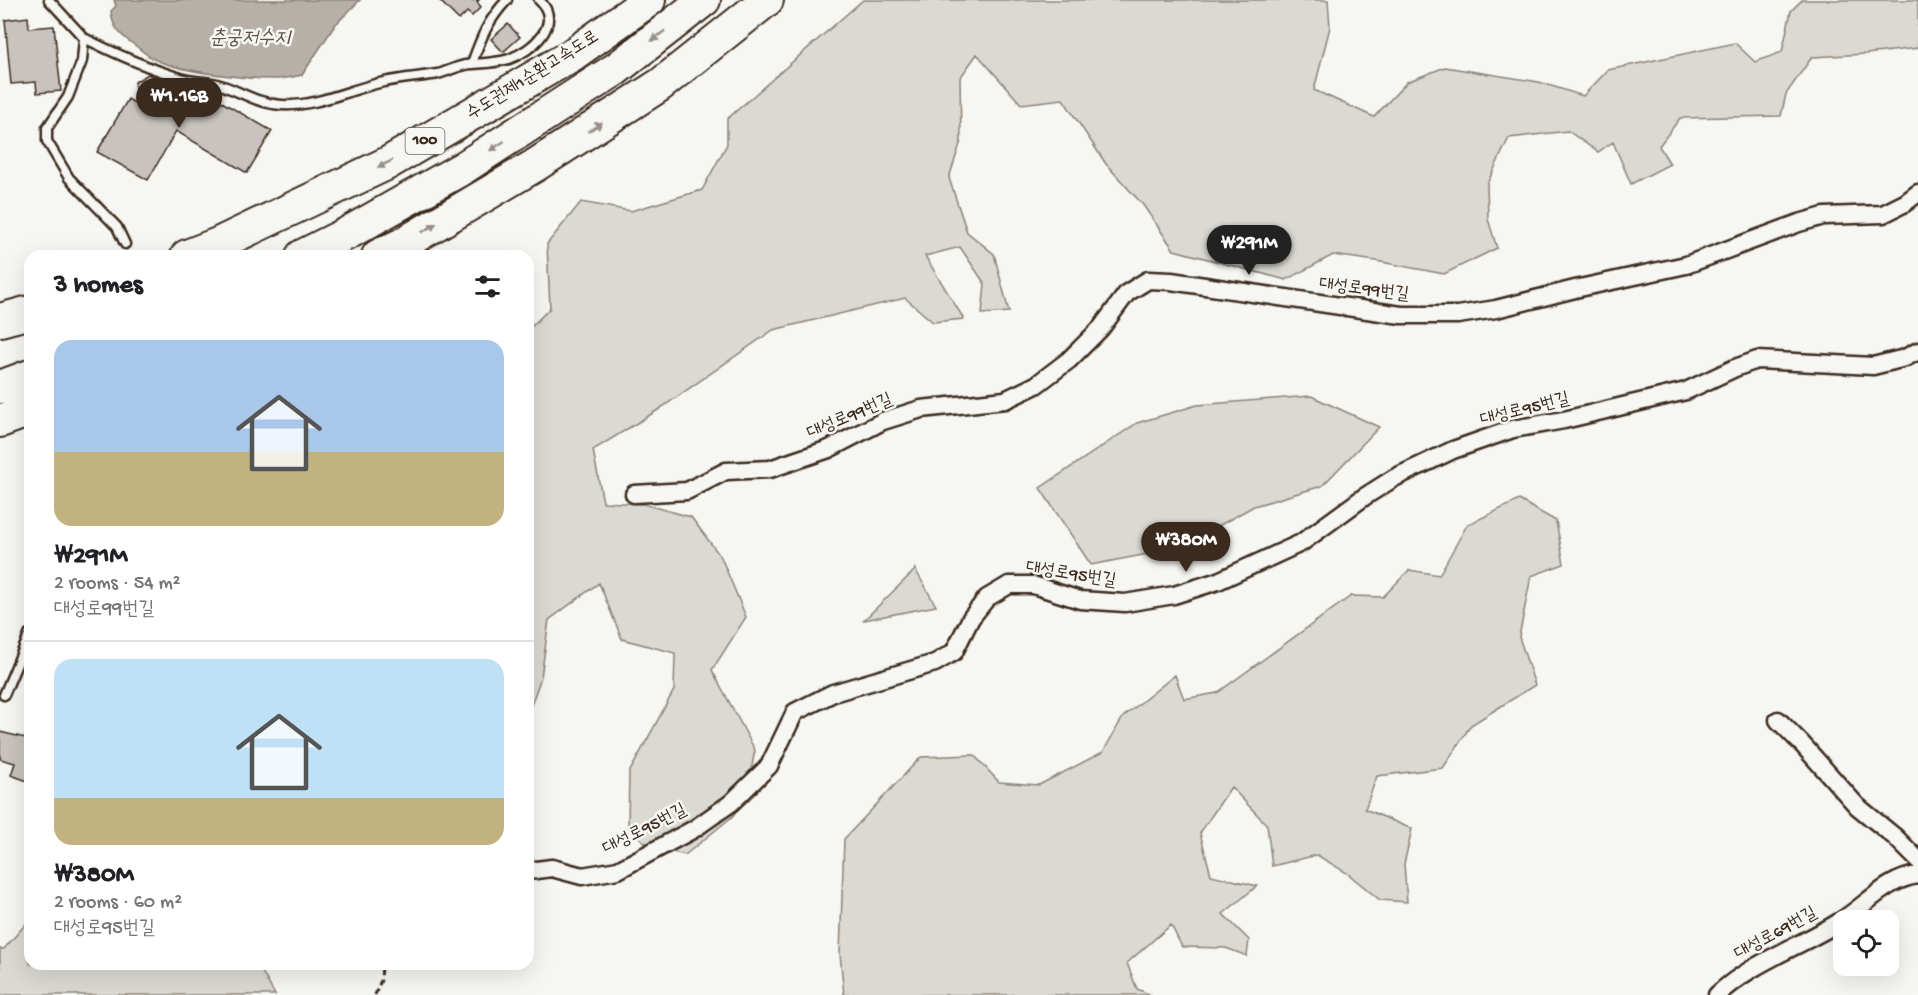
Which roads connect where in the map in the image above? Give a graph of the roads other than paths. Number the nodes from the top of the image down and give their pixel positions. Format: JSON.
{"nodes":[{"id":1,"x":49,"y":0,"type":"edge"},
{"id":2,"x":507,"y":0,"type":"edge"},
{"id":3,"x":539,"y":0,"type":"edge"},
{"id":4,"x":649,"y":0,"type":"edge"},
{"id":5,"x":704,"y":0,"type":"edge"},
{"id":6,"x":767,"y":0,"type":"edge"},
{"id":7,"x":84,"y":39,"type":"junction"},
{"id":8,"x":472,"y":63,"type":"junction"},
{"id":9,"x":1918,"y":193,"type":"edge"},
{"id":10,"x":125,"y":244,"type":"dead end"},
{"id":11,"x":202,"y":250,"type":"edge"},
{"id":12,"x":314,"y":250,"type":"edge"},
{"id":13,"x":391,"y":250,"type":"edge"},
{"id":14,"x":24,"y":314,"type":"edge"},
{"id":15,"x":0,"y":320,"type":"edge"},
{"id":16,"x":1918,"y":351,"type":"edge"},
{"id":17,"x":24,"y":378,"type":"edge"},
{"id":18,"x":0,"y":387,"type":"edge"},
{"id":19,"x":24,"y":412,"type":"edge"},
{"id":20,"x":0,"y":421,"type":"edge"},
{"id":21,"x":634,"y":494,"type":"dead end"},
{"id":22,"x":24,"y":647,"type":"edge"},
{"id":23,"x":4,"y":695,"type":"dead end"},
{"id":24,"x":1778,"y":720,"type":"dead end"},
{"id":25,"x":1918,"y":860,"type":"edge"},
{"id":26,"x":534,"y":870,"type":"edge"},
{"id":27,"x":1918,"y":875,"type":"edge"},
{"id":28,"x":1717,"y":995,"type":"edge"}],
"edges":[{"from":1,"to":7,"type":"lane"},
{"from":2,"to":8,"type":"lane"},
{"from":3,"to":8,"type":"lane"},
{"from":4,"to":11,"type":"highway","name":"수도권제1순환고속도로","number":"100","one_way":true},
{"from":5,"to":12,"type":"highway","name":"수도권제1순환고속도로","number":"100","one_way":true},
{"from":13,"to":6,"type":"highway","one_way":true},
{"from":7,"to":8,"type":"lane"},
{"from":7,"to":10,"type":"lane"},
{"from":9,"to":21,"type":"street","name":"대성로99번길"},
{"from":14,"to":15,"type":"highway"},
{"from":16,"to":26,"type":"street","name":"대성로95번길"},
{"from":17,"to":18,"type":"highway"},
{"from":19,"to":20,"type":"highway"},
{"from":22,"to":23,"type":"lane"},
{"from":24,"to":25,"type":"street"},
{"from":27,"to":28,"type":"street","name":"대성로69번길"}]}
